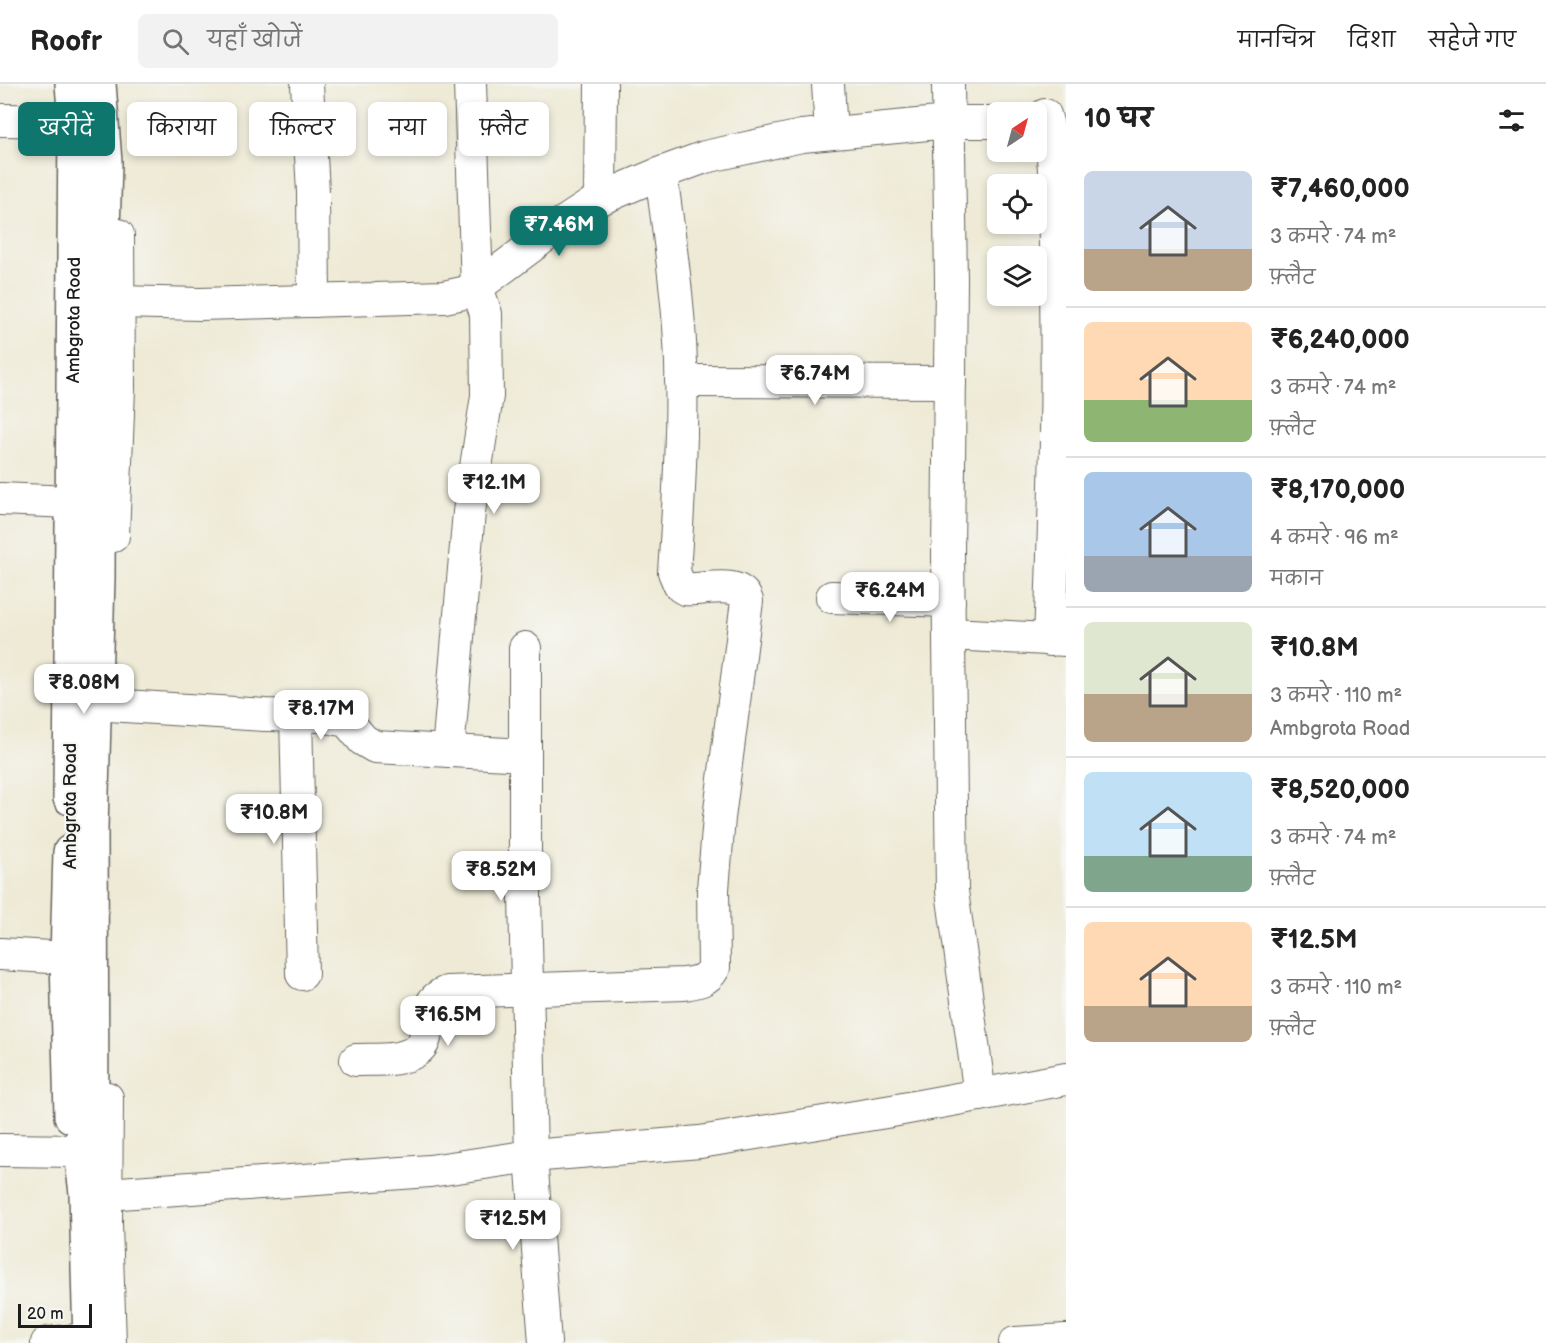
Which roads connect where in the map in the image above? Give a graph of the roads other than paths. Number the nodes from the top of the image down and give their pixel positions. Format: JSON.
{"nodes":[{"id":1,"x":72,"y":84,"type":"edge"},
{"id":2,"x":99,"y":84,"type":"edge"},
{"id":3,"x":113,"y":84,"type":"edge"},
{"id":4,"x":308,"y":84,"type":"edge"},
{"id":5,"x":471,"y":84,"type":"edge"},
{"id":6,"x":601,"y":84,"type":"edge"},
{"id":7,"x":828,"y":84,"type":"edge"},
{"id":8,"x":948,"y":84,"type":"edge"},
{"id":9,"x":73,"y":102,"type":"edge"},
{"id":10,"x":1049,"y":112,"type":"edge"},
{"id":11,"x":0,"y":120,"type":"edge"},
{"id":12,"x":18,"y":120,"type":"edge"},
{"id":13,"x":949,"y":122,"type":"junction"},
{"id":14,"x":987,"y":122,"type":"edge"},
{"id":15,"x":831,"y":133,"type":"junction"},
{"id":16,"x":75,"y":156,"type":"edge"},
{"id":17,"x":661,"y":173,"type":"junction"},
{"id":18,"x":600,"y":199,"type":"junction"},
{"id":19,"x":477,"y":287,"type":"junction"},
{"id":20,"x":314,"y":301,"type":"junction"},
{"id":21,"x":119,"y":302,"type":"junction"},
{"id":22,"x":681,"y":381,"type":"junction"},
{"id":23,"x":950,"y":382,"type":"junction"},
{"id":24,"x":0,"y":499,"type":"edge"},
{"id":25,"x":71,"y":502,"type":"junction"},
{"id":26,"x":832,"y":597,"type":"dead end"},
{"id":27,"x":949,"y":600,"type":"junction"},
{"id":28,"x":950,"y":634,"type":"junction"},
{"id":29,"x":1058,"y":640,"type":"edge"},
{"id":30,"x":525,"y":648,"type":"dead end"},
{"id":31,"x":109,"y":705,"type":"junction"},
{"id":32,"x":296,"y":715,"type":"junction"},
{"id":33,"x":448,"y":751,"type":"junction"},
{"id":34,"x":525,"y":755,"type":"junction"},
{"id":35,"x":0,"y":954,"type":"edge"},
{"id":36,"x":66,"y":958,"type":"junction"},
{"id":37,"x":302,"y":974,"type":"dead end"},
{"id":38,"x":528,"y":988,"type":"junction"},
{"id":39,"x":356,"y":1060,"type":"dead end"},
{"id":40,"x":1066,"y":1079,"type":"edge"},
{"id":41,"x":980,"y":1095,"type":"junction"},
{"id":42,"x":80,"y":1147,"type":"junction"},
{"id":43,"x":0,"y":1150,"type":"edge"},
{"id":44,"x":531,"y":1156,"type":"junction"},
{"id":45,"x":106,"y":1194,"type":"junction"},
{"id":46,"x":1066,"y":1340,"type":"edge"},
{"id":47,"x":96,"y":1342,"type":"edge"},
{"id":48,"x":47,"y":1343,"type":"edge"},
{"id":49,"x":545,"y":1343,"type":"edge"},
{"id":50,"x":1015,"y":1343,"type":"edge"}],
"edges":[{"from":1,"to":9,"type":"main road","name":"Ambgrota Road"},
{"from":2,"to":42,"type":"main road"},
{"from":3,"to":21,"type":"street"},
{"from":4,"to":20,"type":"street"},
{"from":5,"to":19,"type":"street"},
{"from":6,"to":18,"type":"street"},
{"from":7,"to":15,"type":"street"},
{"from":8,"to":13,"type":"street"},
{"from":10,"to":29,"type":"street"},
{"from":11,"to":12,"type":"street"},
{"from":13,"to":14,"type":"street"},
{"from":13,"to":15,"type":"street"},
{"from":13,"to":23,"type":"street"},
{"from":15,"to":17,"type":"street"},
{"from":16,"to":25,"type":"main road","name":"Ambgrota Road"},
{"from":17,"to":18,"type":"street"},
{"from":17,"to":22,"type":"street"},
{"from":18,"to":19,"type":"street"},
{"from":19,"to":20,"type":"street"},
{"from":19,"to":33,"type":"street"},
{"from":20,"to":21,"type":"street"},
{"from":21,"to":31,"type":"street"},
{"from":22,"to":23,"type":"street"},
{"from":22,"to":38,"type":"street"},
{"from":23,"to":27,"type":"street"},
{"from":24,"to":25,"type":"street"},
{"from":25,"to":36,"type":"main road","name":"Ambgrota Road"},
{"from":26,"to":27,"type":"street"},
{"from":27,"to":28,"type":"street"},
{"from":28,"to":29,"type":"street"},
{"from":28,"to":41,"type":"street"},
{"from":30,"to":34,"type":"street"},
{"from":31,"to":32,"type":"street"},
{"from":31,"to":45,"type":"street"},
{"from":32,"to":33,"type":"street"},
{"from":32,"to":37,"type":"street"},
{"from":33,"to":34,"type":"street"},
{"from":34,"to":38,"type":"street"},
{"from":35,"to":36,"type":"street"},
{"from":36,"to":42,"type":"main road","name":"Ambgrota Road"},
{"from":38,"to":39,"type":"street"},
{"from":38,"to":44,"type":"street"},
{"from":40,"to":41,"type":"street"},
{"from":41,"to":44,"type":"street"},
{"from":42,"to":43,"type":"street"},
{"from":42,"to":47,"type":"main road","name":"Ambgrota Road"},
{"from":44,"to":45,"type":"street"},
{"from":44,"to":49,"type":"street"},
{"from":45,"to":47,"type":"street"},
{"from":46,"to":50,"type":"street"},
{"from":47,"to":48,"type":"street"}]}
